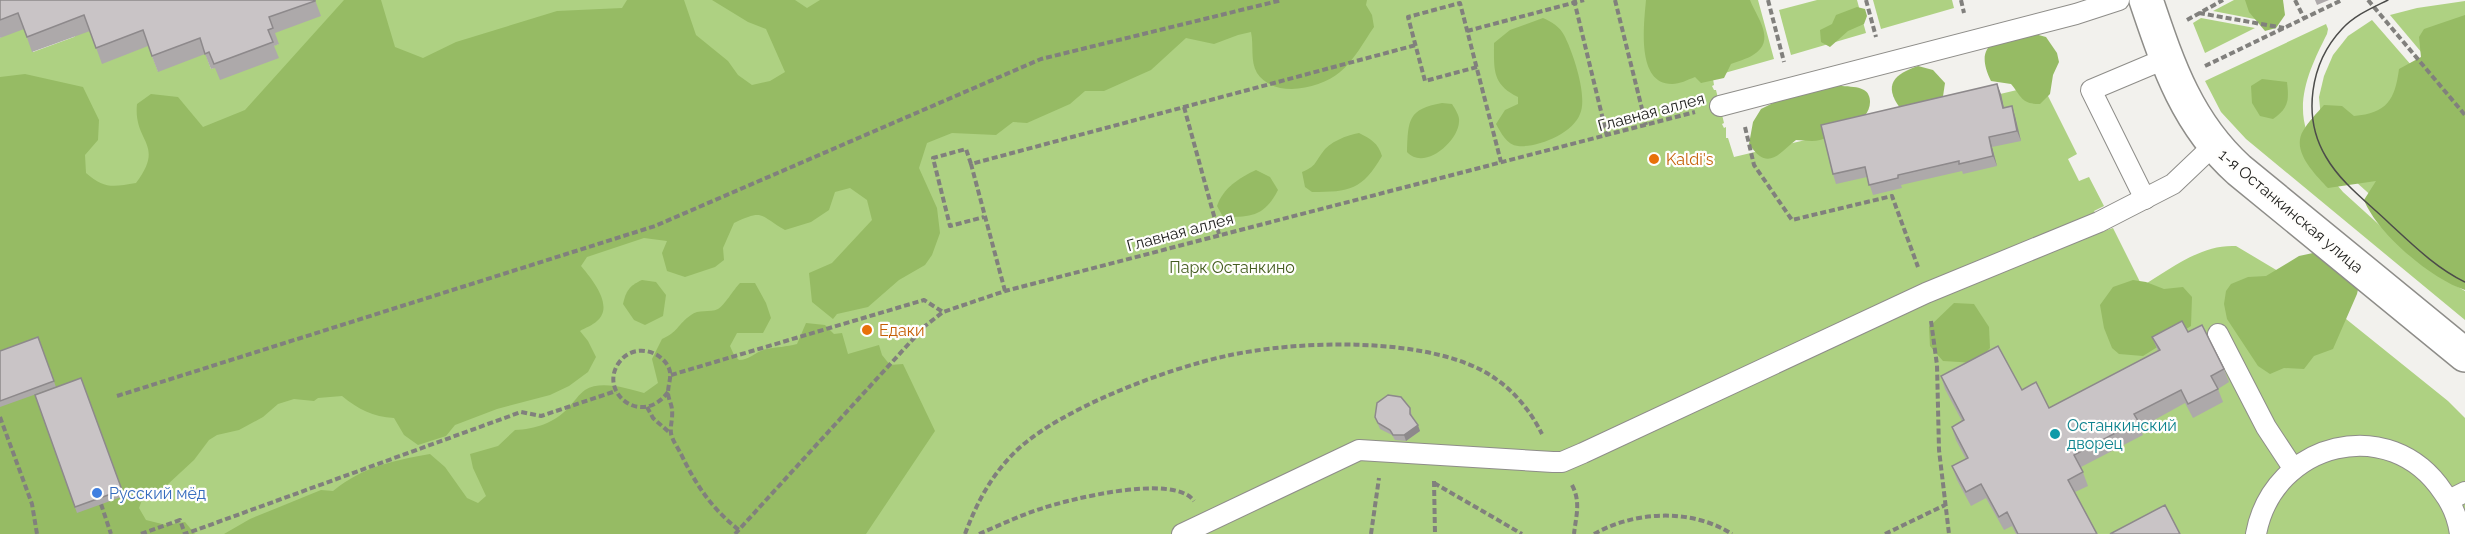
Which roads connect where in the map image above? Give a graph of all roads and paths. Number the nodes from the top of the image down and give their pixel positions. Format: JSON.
{"nodes":[{"id":1,"x":1282,"y":0,"type":"edge"},
{"id":2,"x":1584,"y":0,"type":"edge"},
{"id":3,"x":1615,"y":0,"type":"edge"},
{"id":4,"x":1768,"y":0,"type":"edge"},
{"id":5,"x":1866,"y":0,"type":"edge"},
{"id":6,"x":1961,"y":0,"type":"edge"},
{"id":7,"x":2119,"y":0,"type":"edge"},
{"id":8,"x":2146,"y":0,"type":"edge"},
{"id":9,"x":2223,"y":0,"type":"edge"},
{"id":10,"x":2295,"y":0,"type":"edge"},
{"id":11,"x":2342,"y":0,"type":"edge"},
{"id":12,"x":2368,"y":0,"type":"edge"},
{"id":13,"x":1574,"y":1,"type":"edge"},
{"id":14,"x":1964,"y":13,"type":"dead end"},
{"id":15,"x":2199,"y":13,"type":"junction"},
{"id":16,"x":2304,"y":18,"type":"junction"},
{"id":17,"x":2186,"y":20,"type":"dead end"},
{"id":18,"x":2284,"y":28,"type":"junction"},
{"id":19,"x":1467,"y":31,"type":"junction"},
{"id":20,"x":1876,"y":37,"type":"dead end"},
{"id":21,"x":1416,"y":45,"type":"junction"},
{"id":22,"x":2167,"y":58,"type":"junction"},
{"id":23,"x":1784,"y":62,"type":"dead end"},
{"id":24,"x":2205,"y":66,"type":"dead end"},
{"id":25,"x":1477,"y":67,"type":"junction"},
{"id":26,"x":1729,"y":104,"type":"junction"},
{"id":27,"x":1184,"y":106,"type":"junction"},
{"id":28,"x":2465,"y":115,"type":"edge"},
{"id":29,"x":1646,"y":125,"type":"junction"},
{"id":30,"x":1607,"y":136,"type":"junction"},
{"id":31,"x":2214,"y":145,"type":"junction"},
{"id":32,"x":1501,"y":162,"type":"junction"},
{"id":33,"x":971,"y":164,"type":"junction"},
{"id":34,"x":2145,"y":199,"type":"junction"},
{"id":35,"x":984,"y":218,"type":"junction"},
{"id":36,"x":1219,"y":234,"type":"junction"},
{"id":37,"x":1005,"y":291,"type":"junction"},
{"id":38,"x":1926,"y":293,"type":"junction"},
{"id":39,"x":943,"y":312,"type":"junction"},
{"id":40,"x":2218,"y":334,"type":"dead end"},
{"id":41,"x":2465,"y":355,"type":"edge"},
{"id":42,"x":671,"y":375,"type":"junction"},
{"id":43,"x":616,"y":391,"type":"junction"},
{"id":44,"x":668,"y":392,"type":"junction"},
{"id":45,"x":117,"y":396,"type":"dead end"},
{"id":46,"x":647,"y":407,"type":"junction"},
{"id":47,"x":0,"y":417,"type":"edge"},
{"id":48,"x":671,"y":434,"type":"junction"},
{"id":49,"x":1382,"y":451,"type":"junction"},
{"id":50,"x":1432,"y":456,"type":"junction"},
{"id":51,"x":1557,"y":462,"type":"junction"},
{"id":52,"x":2294,"y":468,"type":"junction"},
{"id":53,"x":1434,"y":483,"type":"junction"},
{"id":54,"x":2457,"y":496,"type":"edge"},
{"id":55,"x":101,"y":504,"type":"edge"},
{"id":56,"x":1945,"y":505,"type":"junction"},
{"id":57,"x":1207,"y":522,"type":"junction"},
{"id":58,"x":737,"y":533,"type":"edge"},
{"id":59,"x":37,"y":534,"type":"edge"},
{"id":60,"x":111,"y":534,"type":"edge"},
{"id":61,"x":141,"y":534,"type":"edge"},
{"id":62,"x":964,"y":534,"type":"edge"},
{"id":63,"x":978,"y":534,"type":"edge"},
{"id":64,"x":1182,"y":534,"type":"edge"},
{"id":65,"x":1371,"y":534,"type":"edge"},
{"id":66,"x":1435,"y":534,"type":"edge"},
{"id":67,"x":1522,"y":534,"type":"edge"},
{"id":68,"x":1574,"y":534,"type":"edge"},
{"id":69,"x":1594,"y":534,"type":"edge"},
{"id":70,"x":1732,"y":534,"type":"edge"},
{"id":71,"x":1885,"y":534,"type":"edge"},
{"id":72,"x":1949,"y":534,"type":"edge"},
{"id":73,"x":2256,"y":534,"type":"edge"},
{"id":74,"x":2460,"y":534,"type":"edge"}],
"edges":[{"from":1,"to":45,"type":"path"},
{"from":2,"to":13,"type":"path"},
{"from":3,"to":29,"type":"path"},
{"from":4,"to":23,"type":"path"},
{"from":5,"to":20,"type":"path"},
{"from":6,"to":14,"type":"path"},
{"from":7,"to":26,"type":"lane"},
{"from":8,"to":22,"type":"street","name":"1-я Останкинская улица"},
{"from":9,"to":15,"type":"path"},
{"from":10,"to":16,"type":"path"},
{"from":11,"to":16,"type":"path"},
{"from":12,"to":28,"type":"path"},
{"from":13,"to":19,"type":"path"},
{"from":13,"to":30,"type":"path"},
{"from":15,"to":17,"type":"path"},
{"from":15,"to":18,"type":"path"},
{"from":16,"to":18,"type":"path"},
{"from":18,"to":24,"type":"path"},
{"from":19,"to":21,"type":"path"},
{"from":19,"to":25,"type":"path"},
{"from":21,"to":25,"type":"path"},
{"from":21,"to":27,"type":"path"},
{"from":22,"to":31,"type":"street","name":"1-я Останкинская улица"},
{"from":22,"to":34,"type":"lane"},
{"from":25,"to":32,"type":"path"},
{"from":26,"to":29,"type":"path","name":"Главная аллея"},
{"from":26,"to":38,"type":"path"},
{"from":27,"to":33,"type":"path"},
{"from":27,"to":36,"type":"path"},
{"from":29,"to":30,"type":"path","name":"Главная аллея"},
{"from":30,"to":32,"type":"path","name":"Главная аллея"},
{"from":31,"to":34,"type":"lane"},
{"from":31,"to":41,"type":"street","name":"1-я Останкинская улица"},
{"from":32,"to":36,"type":"path","name":"Главная аллея"},
{"from":33,"to":35,"type":"path"},
{"from":33,"to":35,"type":"path"},
{"from":34,"to":38,"type":"lane"},
{"from":35,"to":37,"type":"path"},
{"from":36,"to":37,"type":"path","name":"Главная аллея"},
{"from":37,"to":39,"type":"path","name":"Главная аллея"},
{"from":38,"to":51,"type":"lane"},
{"from":38,"to":56,"type":"path"},
{"from":39,"to":42,"type":"path"},
{"from":39,"to":58,"type":"path","name":"Главная аллея"},
{"from":40,"to":52,"type":"lane"},
{"from":42,"to":43,"type":"path"},
{"from":42,"to":44,"type":"path"},
{"from":43,"to":46,"type":"path"},
{"from":43,"to":61,"type":"path"},
{"from":44,"to":46,"type":"path"},
{"from":44,"to":48,"type":"path"},
{"from":46,"to":48,"type":"path"},
{"from":47,"to":59,"type":"path"},
{"from":48,"to":58,"type":"path"},
{"from":49,"to":50,"type":"lane"},
{"from":49,"to":57,"type":"lane"},
{"from":49,"to":65,"type":"path"},
{"from":50,"to":51,"type":"lane"},
{"from":50,"to":53,"type":"path"},
{"from":51,"to":62,"type":"path"},
{"from":51,"to":68,"type":"path"},
{"from":52,"to":54,"type":"lane"},
{"from":52,"to":73,"type":"lane"},
{"from":53,"to":66,"type":"path"},
{"from":53,"to":67,"type":"path"},
{"from":54,"to":74,"type":"lane"},
{"from":55,"to":60,"type":"path"},
{"from":56,"to":71,"type":"path"},
{"from":56,"to":72,"type":"path"},
{"from":57,"to":63,"type":"path"},
{"from":57,"to":64,"type":"lane"},
{"from":69,"to":70,"type":"path"}]}
